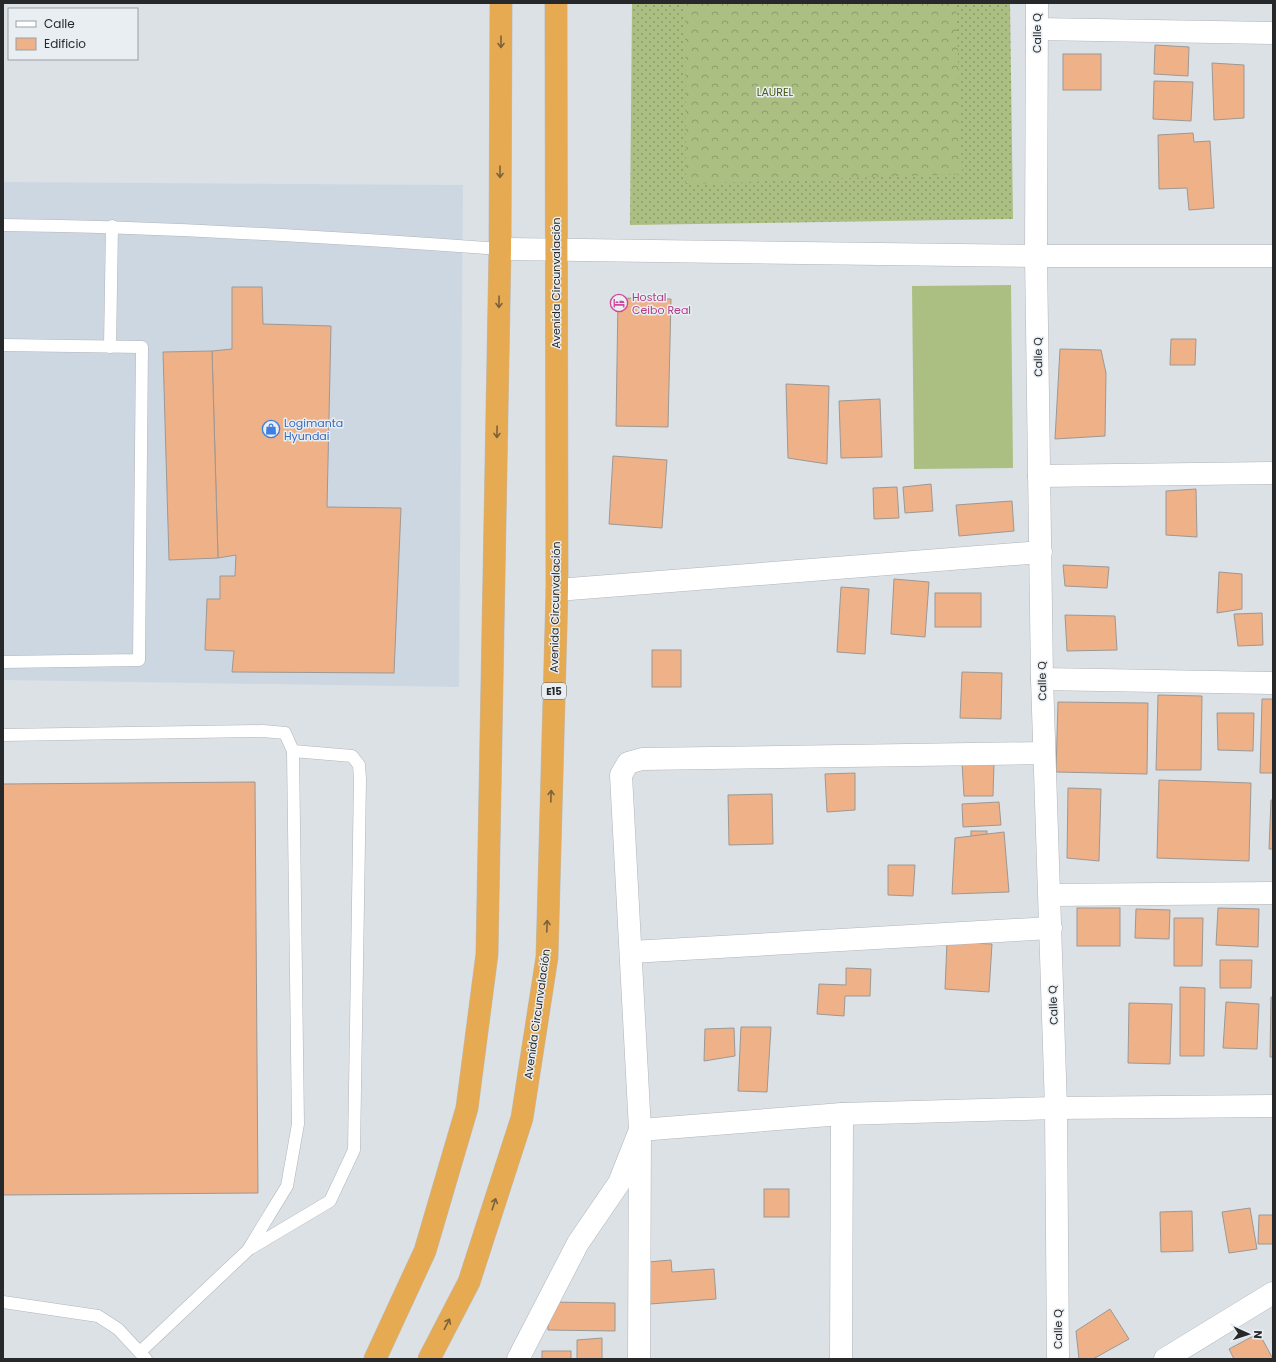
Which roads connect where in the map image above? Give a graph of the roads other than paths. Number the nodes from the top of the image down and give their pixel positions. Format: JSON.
{"nodes":[{"id":1,"x":501,"y":3,"type":"edge"},
{"id":2,"x":556,"y":3,"type":"edge"},
{"id":3,"x":1037,"y":3,"type":"edge"},
{"id":4,"x":1037,"y":29,"type":"junction"},
{"id":5,"x":1273,"y":33,"type":"edge"},
{"id":6,"x":3,"y":224,"type":"edge"},
{"id":7,"x":112,"y":226,"type":"junction"},
{"id":8,"x":500,"y":249,"type":"junction"},
{"id":9,"x":556,"y":250,"type":"junction"},
{"id":10,"x":1036,"y":256,"type":"junction"},
{"id":11,"x":1273,"y":256,"type":"edge"},
{"id":12,"x":3,"y":345,"type":"edge"},
{"id":13,"x":110,"y":347,"type":"junction"},
{"id":14,"x":1273,"y":473,"type":"edge"},
{"id":15,"x":1040,"y":476,"type":"junction"},
{"id":16,"x":1041,"y":552,"type":"junction"},
{"id":17,"x":557,"y":590,"type":"junction"},
{"id":18,"x":3,"y":662,"type":"edge"},
{"id":19,"x":1042,"y":679,"type":"junction"},
{"id":20,"x":1273,"y":683,"type":"edge"},
{"id":21,"x":3,"y":735,"type":"edge"},
{"id":22,"x":293,"y":751,"type":"junction"},
{"id":23,"x":1043,"y":753,"type":"junction"},
{"id":24,"x":1273,"y":893,"type":"edge"},
{"id":25,"x":1050,"y":895,"type":"junction"},
{"id":26,"x":1051,"y":928,"type":"junction"},
{"id":27,"x":631,"y":952,"type":"junction"},
{"id":28,"x":1273,"y":1106,"type":"edge"},
{"id":29,"x":1056,"y":1108,"type":"junction"},
{"id":30,"x":842,"y":1114,"type":"junction"},
{"id":31,"x":640,"y":1130,"type":"junction"},
{"id":32,"x":248,"y":1250,"type":"junction"},
{"id":33,"x":1273,"y":1293,"type":"edge"},
{"id":34,"x":3,"y":1302,"type":"edge"},
{"id":35,"x":143,"y":1356,"type":"edge"},
{"id":36,"x":375,"y":1359,"type":"edge"},
{"id":37,"x":429,"y":1359,"type":"edge"},
{"id":38,"x":518,"y":1359,"type":"edge"},
{"id":39,"x":639,"y":1359,"type":"edge"},
{"id":40,"x":841,"y":1359,"type":"edge"},
{"id":41,"x":1058,"y":1359,"type":"edge"},
{"id":42,"x":1165,"y":1359,"type":"edge"}],
"edges":[{"from":1,"to":8,"type":"highway","one_way":true},
{"from":2,"to":9,"type":"highway","name":"Avenida Circunvalación","number":"E15"},
{"from":3,"to":4,"type":"street","name":"Calle Q"},
{"from":4,"to":5,"type":"street"},
{"from":4,"to":10,"type":"street","name":"Calle Q"},
{"from":6,"to":7,"type":"lane"},
{"from":7,"to":8,"type":"lane"},
{"from":7,"to":13,"type":"lane"},
{"from":8,"to":9,"type":"street"},
{"from":8,"to":36,"type":"highway","one_way":true},
{"from":9,"to":10,"type":"street"},
{"from":9,"to":17,"type":"highway","name":"Avenida Circunvalación","number":"E15"},
{"from":10,"to":11,"type":"street"},
{"from":10,"to":15,"type":"street","name":"Calle Q"},
{"from":12,"to":13,"type":"lane"},
{"from":13,"to":18,"type":"lane"},
{"from":14,"to":15,"type":"street"},
{"from":15,"to":16,"type":"street","name":"Calle Q"},
{"from":16,"to":17,"type":"street"},
{"from":16,"to":19,"type":"street","name":"Calle Q"},
{"from":37,"to":17,"type":"highway","name":"Avenida Circunvalación","number":"E15","one_way":true},
{"from":19,"to":20,"type":"street"},
{"from":19,"to":23,"type":"street","name":"Calle Q"},
{"from":21,"to":22,"type":"lane"},
{"from":22,"to":32,"type":"lane"},
{"from":22,"to":32,"type":"lane"},
{"from":23,"to":25,"type":"street","name":"Calle Q"},
{"from":23,"to":27,"type":"street"},
{"from":24,"to":25,"type":"street"},
{"from":25,"to":26,"type":"street","name":"Calle Q"},
{"from":26,"to":27,"type":"street"},
{"from":26,"to":29,"type":"street","name":"Calle Q"},
{"from":27,"to":31,"type":"street"},
{"from":28,"to":29,"type":"street"},
{"from":29,"to":30,"type":"street"},
{"from":29,"to":41,"type":"street","name":"Calle Q"},
{"from":30,"to":31,"type":"street"},
{"from":30,"to":40,"type":"street"},
{"from":31,"to":38,"type":"street"},
{"from":31,"to":39,"type":"street"},
{"from":32,"to":35,"type":"lane"},
{"from":33,"to":42,"type":"street"},
{"from":34,"to":35,"type":"lane"}]}
